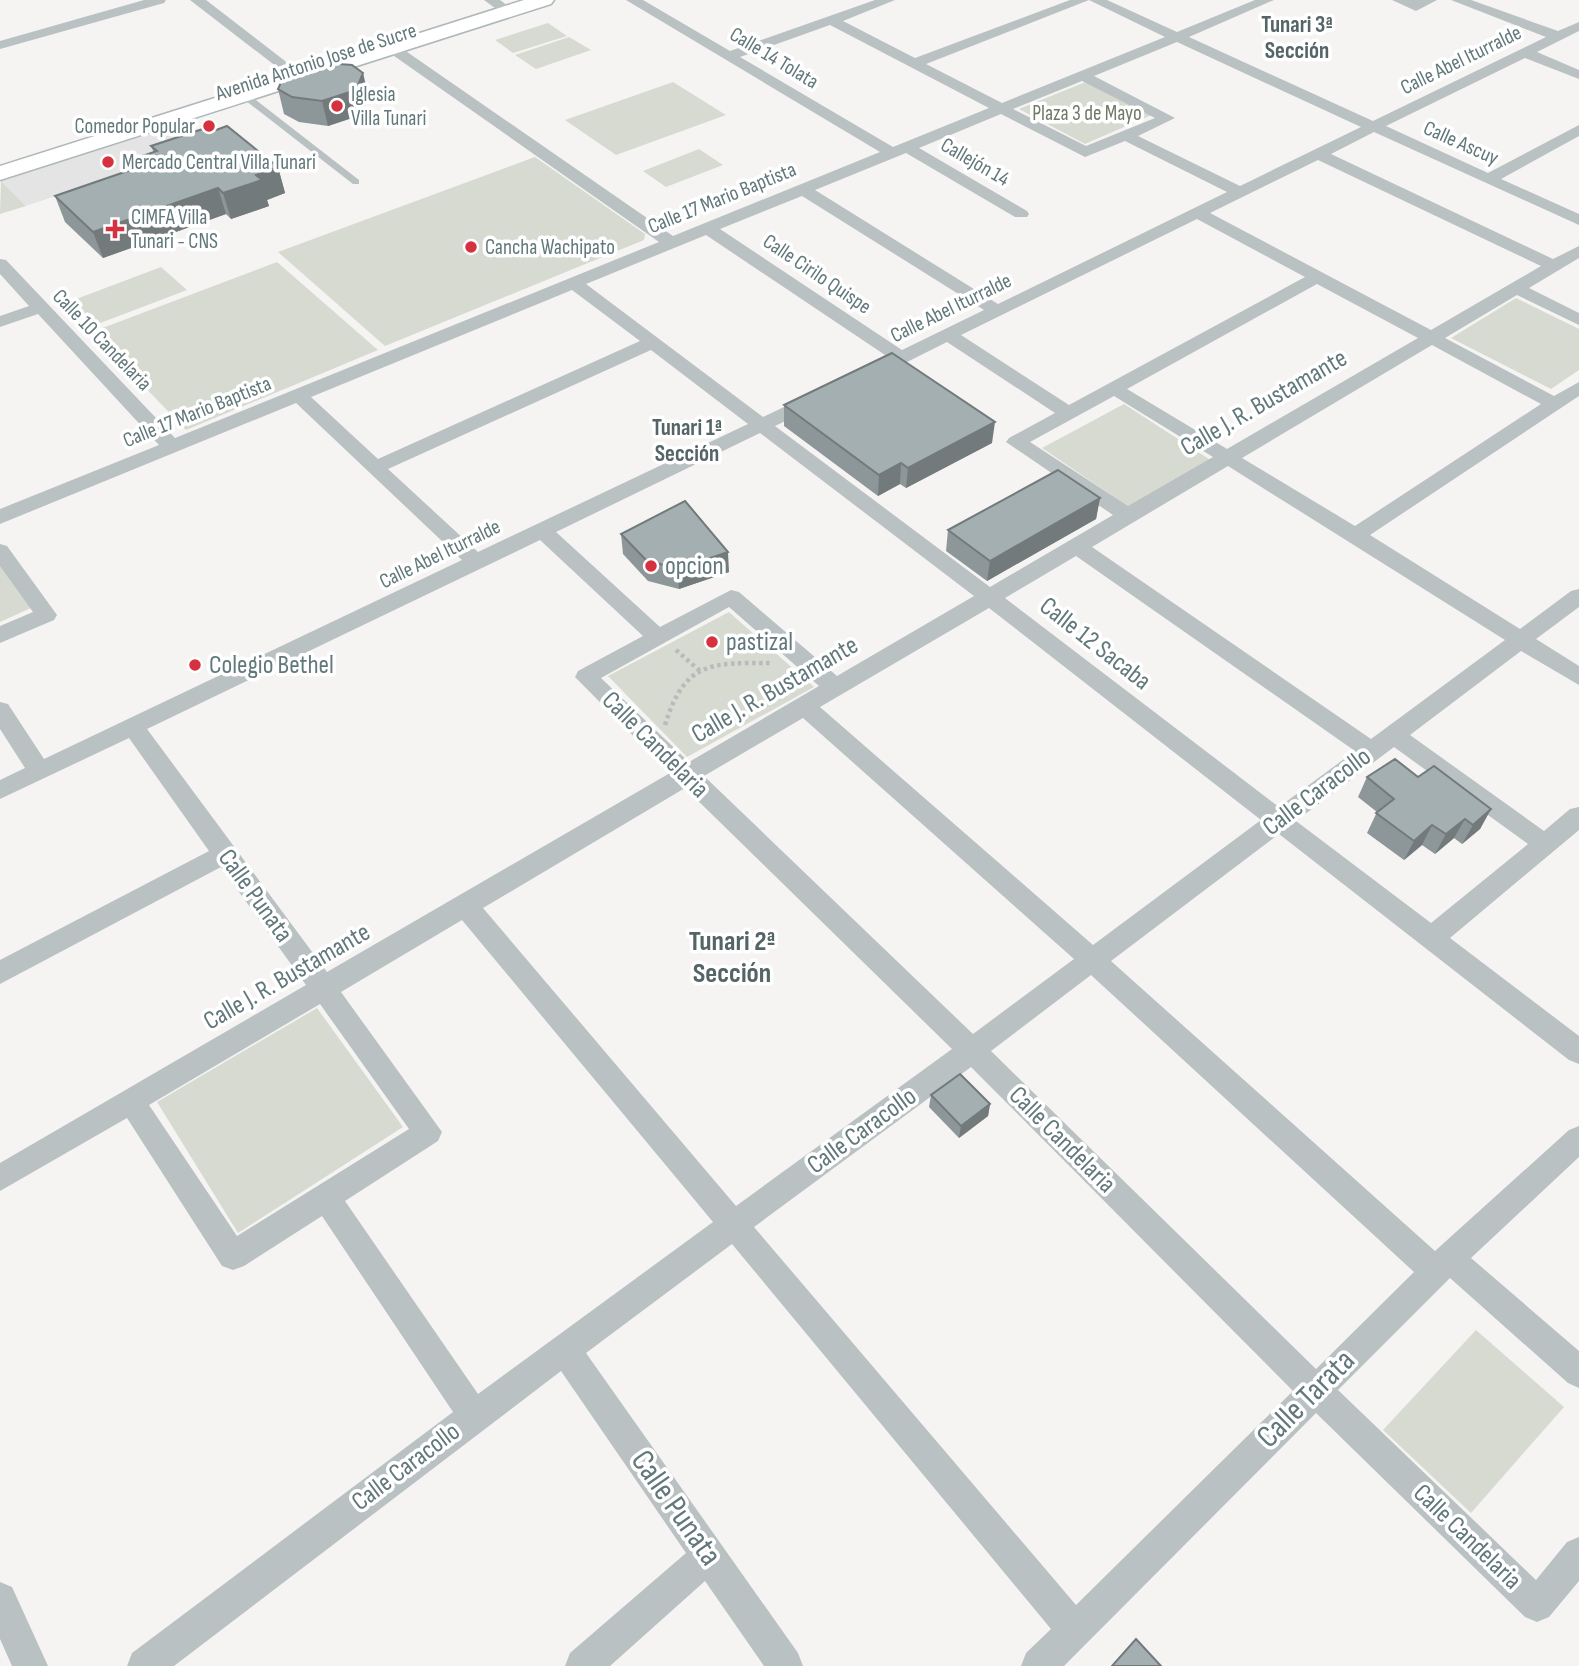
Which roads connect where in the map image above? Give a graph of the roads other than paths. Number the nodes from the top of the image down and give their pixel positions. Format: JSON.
{"nodes":[{"id":1,"x":159,"y":0,"type":"edge"},
{"id":2,"x":197,"y":0,"type":"edge"},
{"id":3,"x":544,"y":0,"type":"edge"},
{"id":4,"x":633,"y":0,"type":"edge"},
{"id":5,"x":888,"y":0,"type":"edge"},
{"id":6,"x":1082,"y":0,"type":"edge"},
{"id":7,"x":1096,"y":0,"type":"edge"},
{"id":8,"x":1266,"y":0,"type":"edge"},
{"id":9,"x":1399,"y":0,"type":"edge"},
{"id":10,"x":1430,"y":0,"type":"edge"},
{"id":11,"x":1458,"y":0,"type":"edge"},
{"id":12,"x":868,"y":3,"type":"edge"},
{"id":13,"x":502,"y":4,"type":"edge"},
{"id":14,"x":831,"y":20,"type":"junction"},
{"id":15,"x":1579,"y":26,"type":"edge"},
{"id":16,"x":1177,"y":36,"type":"junction"},
{"id":17,"x":1558,"y":36,"type":"junction"},
{"id":18,"x":0,"y":45,"type":"edge"},
{"id":19,"x":392,"y":48,"type":"junction"},
{"id":20,"x":1526,"y":54,"type":"junction"},
{"id":21,"x":729,"y":56,"type":"junction"},
{"id":22,"x":914,"y":63,"type":"junction"},
{"id":23,"x":295,"y":74,"type":"junction"},
{"id":24,"x":1082,"y":75,"type":"junction"},
{"id":25,"x":1579,"y":75,"type":"edge"},
{"id":26,"x":240,"y":91,"type":"junction"},
{"id":27,"x":1001,"y":108,"type":"junction"},
{"id":28,"x":1375,"y":127,"type":"junction"},
{"id":29,"x":1579,"y":130,"type":"edge"},
{"id":30,"x":1127,"y":136,"type":"junction"},
{"id":31,"x":900,"y":150,"type":"junction"},
{"id":32,"x":1319,"y":154,"type":"junction"},
{"id":33,"x":0,"y":162,"type":"edge"},
{"id":34,"x":0,"y":173,"type":"edge"},
{"id":35,"x":1489,"y":178,"type":"junction"},
{"id":36,"x":356,"y":182,"type":"dead end"},
{"id":37,"x":802,"y":190,"type":"junction"},
{"id":38,"x":1238,"y":191,"type":"junction"},
{"id":39,"x":1196,"y":212,"type":"junction"},
{"id":40,"x":1021,"y":214,"type":"dead end"},
{"id":41,"x":1579,"y":220,"type":"edge"},
{"id":42,"x":708,"y":228,"type":"junction"},
{"id":43,"x":671,"y":243,"type":"junction"},
{"id":44,"x":1579,"y":251,"type":"edge"},
{"id":45,"x":0,"y":264,"type":"edge"},
{"id":46,"x":1554,"y":265,"type":"junction"},
{"id":47,"x":1319,"y":276,"type":"junction"},
{"id":48,"x":574,"y":283,"type":"junction"},
{"id":49,"x":1516,"y":288,"type":"junction"},
{"id":50,"x":39,"y":308,"type":"junction"},
{"id":51,"x":997,"y":311,"type":"junction"},
{"id":52,"x":1579,"y":320,"type":"edge"},
{"id":53,"x":0,"y":322,"type":"edge"},
{"id":54,"x":948,"y":335,"type":"junction"},
{"id":55,"x":1433,"y":337,"type":"junction"},
{"id":56,"x":651,"y":343,"type":"junction"},
{"id":57,"x":901,"y":358,"type":"junction"},
{"id":58,"x":850,"y":382,"type":"edge"},
{"id":59,"x":1579,"y":388,"type":"edge"},
{"id":60,"x":1115,"y":390,"type":"junction"},
{"id":61,"x":298,"y":395,"type":"junction"},
{"id":62,"x":825,"y":395,"type":"edge"},
{"id":63,"x":1555,"y":404,"type":"junction"},
{"id":64,"x":1069,"y":413,"type":"junction"},
{"id":65,"x":762,"y":425,"type":"junction"},
{"id":66,"x":172,"y":447,"type":"junction"},
{"id":67,"x":1226,"y":458,"type":"junction"},
{"id":68,"x":376,"y":467,"type":"junction"},
{"id":69,"x":1128,"y":516,"type":"junction"},
{"id":70,"x":0,"y":517,"type":"edge"},
{"id":71,"x":542,"y":530,"type":"junction"},
{"id":72,"x":1355,"y":535,"type":"junction"},
{"id":73,"x":1076,"y":546,"type":"junction"},
{"id":74,"x":0,"y":551,"type":"edge"},
{"id":75,"x":476,"y":562,"type":"junction"},
{"id":76,"x":1579,"y":596,"type":"edge"},
{"id":77,"x":989,"y":597,"type":"junction"},
{"id":78,"x":0,"y":635,"type":"edge"},
{"id":79,"x":1521,"y":640,"type":"junction"},
{"id":80,"x":664,"y":641,"type":"junction"},
{"id":81,"x":1579,"y":677,"type":"edge"},
{"id":82,"x":835,"y":687,"type":"junction"},
{"id":83,"x":804,"y":706,"type":"junction"},
{"id":84,"x":0,"y":710,"type":"edge"},
{"id":85,"x":132,"y":727,"type":"junction"},
{"id":86,"x":1382,"y":743,"type":"junction"},
{"id":87,"x":39,"y":771,"type":"junction"},
{"id":88,"x":685,"y":776,"type":"junction"},
{"id":89,"x":0,"y":790,"type":"edge"},
{"id":90,"x":1579,"y":816,"type":"edge"},
{"id":91,"x":1279,"y":822,"type":"junction"},
{"id":92,"x":1545,"y":844,"type":"junction"},
{"id":93,"x":225,"y":853,"type":"junction"},
{"id":94,"x":466,"y":906,"type":"junction"},
{"id":95,"x":1430,"y":939,"type":"junction"},
{"id":96,"x":1091,"y":959,"type":"junction"},
{"id":97,"x":0,"y":973,"type":"edge"},
{"id":98,"x":323,"y":988,"type":"junction"},
{"id":99,"x":972,"y":1050,"type":"junction"},
{"id":100,"x":1579,"y":1052,"type":"edge"},
{"id":101,"x":131,"y":1101,"type":"junction"},
{"id":102,"x":1579,"y":1139,"type":"edge"},
{"id":103,"x":0,"y":1178,"type":"edge"},
{"id":104,"x":326,"y":1197,"type":"junction"},
{"id":105,"x":735,"y":1224,"type":"junction"},
{"id":106,"x":1443,"y":1265,"type":"junction"},
{"id":107,"x":565,"y":1350,"type":"junction"},
{"id":108,"x":1579,"y":1372,"type":"edge"},
{"id":109,"x":1315,"y":1390,"type":"junction"},
{"id":110,"x":474,"y":1416,"type":"junction"},
{"id":111,"x":1579,"y":1554,"type":"edge"},
{"id":112,"x":709,"y":1555,"type":"junction"},
{"id":113,"x":0,"y":1600,"type":"edge"},
{"id":114,"x":1074,"y":1630,"type":"junction"},
{"id":115,"x":30,"y":1666,"type":"edge"},
{"id":116,"x":145,"y":1666,"type":"edge"},
{"id":117,"x":583,"y":1666,"type":"edge"},
{"id":118,"x":785,"y":1666,"type":"edge"},
{"id":119,"x":1039,"y":1666,"type":"edge"}],
"edges":[{"from":1,"to":18,"type":"street"},
{"from":2,"to":23,"type":"street"},
{"from":3,"to":13,"type":"main road","name":"Avenida Antonio Jose de Sucre"},
{"from":4,"to":21,"type":"street","name":"Calle 14 Tolata"},
{"from":5,"to":12,"type":"street"},
{"from":6,"to":22,"type":"street"},
{"from":7,"to":16,"type":"street","name":"Calle Ascuy"},
{"from":8,"to":16,"type":"street","name":"Calle 17 Mario Baptista"},
{"from":9,"to":10,"type":"street"},
{"from":11,"to":17,"type":"street"},
{"from":12,"to":14,"type":"street"},
{"from":13,"to":19,"type":"main road","name":"Avenida Antonio Jose de Sucre"},
{"from":13,"to":23,"type":"main road","name":"Avenida Antonio Jose de Sucre"},
{"from":14,"to":21,"type":"street"},
{"from":14,"to":22,"type":"street"},
{"from":15,"to":17,"type":"street","name":"Calle Abel Iturralde"},
{"from":16,"to":24,"type":"street","name":"Calle 17 Mario Baptista"},
{"from":16,"to":28,"type":"street","name":"Calle Ascuy"},
{"from":17,"to":20,"type":"street","name":"Calle Abel Iturralde"},
{"from":19,"to":23,"type":"main road","name":"Avenida Antonio Jose de Sucre"},
{"from":19,"to":43,"type":"street"},
{"from":20,"to":25,"type":"street"},
{"from":20,"to":28,"type":"street","name":"Calle Abel Iturralde"},
{"from":21,"to":31,"type":"street","name":"Calle 14 Tolata"},
{"from":22,"to":27,"type":"street"},
{"from":23,"to":26,"type":"main road","name":"Avenida Antonio Jose de Sucre"},
{"from":24,"to":27,"type":"street","name":"Calle 17 Mario Baptista"},
{"from":24,"to":30,"type":"street"},
{"from":26,"to":33,"type":"main road","name":"Avenida Antonio Jose de Sucre"},
{"from":26,"to":34,"type":"main road","name":"Avenida Antonio Jose de Sucre"},
{"from":26,"to":36,"type":"lane"},
{"from":27,"to":30,"type":"street"},
{"from":27,"to":31,"type":"street","name":"Calle 17 Mario Baptista"},
{"from":28,"to":32,"type":"street","name":"Calle Abel Iturralde"},
{"from":28,"to":35,"type":"street","name":"Calle Ascuy"},
{"from":29,"to":35,"type":"street"},
{"from":30,"to":38,"type":"street"},
{"from":31,"to":37,"type":"street","name":"Calle 17 Mario Baptista"},
{"from":31,"to":40,"type":"street","name":"Callejón 14"},
{"from":32,"to":38,"type":"street","name":"Calle Abel Iturralde"},
{"from":32,"to":46,"type":"street"},
{"from":35,"to":41,"type":"street","name":"Calle Ascuy"},
{"from":37,"to":42,"type":"street","name":"Calle 17 Mario Baptista"},
{"from":37,"to":51,"type":"street"},
{"from":38,"to":39,"type":"street","name":"Calle Abel Iturralde"},
{"from":39,"to":47,"type":"street"},
{"from":39,"to":51,"type":"street","name":"Calle Abel Iturralde"},
{"from":42,"to":43,"type":"street","name":"Calle 17 Mario Baptista"},
{"from":42,"to":57,"type":"street","name":"Calle Cirilo Quispe"},
{"from":43,"to":48,"type":"street","name":"Calle 17 Mario Baptista"},
{"from":44,"to":46,"type":"street","name":"Calle J. R. Bustamante"},
{"from":45,"to":50,"type":"street","name":"Calle 10 Candelaria"},
{"from":46,"to":49,"type":"street","name":"Calle J. R. Bustamante"},
{"from":47,"to":55,"type":"street"},
{"from":47,"to":60,"type":"street"},
{"from":48,"to":56,"type":"street","name":"Calle 12 Sacaba"},
{"from":48,"to":61,"type":"street","name":"Calle 17 Mario Baptista"},
{"from":49,"to":52,"type":"street"},
{"from":49,"to":55,"type":"street","name":"Calle J. R. Bustamante"},
{"from":50,"to":53,"type":"street"},
{"from":50,"to":66,"type":"street","name":"Calle 10 Candelaria"},
{"from":51,"to":54,"type":"street","name":"Calle Abel Iturralde"},
{"from":54,"to":57,"type":"street","name":"Calle Abel Iturralde"},
{"from":54,"to":64,"type":"street"},
{"from":55,"to":63,"type":"street"},
{"from":55,"to":67,"type":"street","name":"Calle J. R. Bustamante"},
{"from":56,"to":65,"type":"street","name":"Calle 12 Sacaba"},
{"from":56,"to":68,"type":"street"},
{"from":57,"to":58,"type":"street","name":"Calle Abel Iturralde"},
{"from":59,"to":63,"type":"street"},
{"from":60,"to":64,"type":"street"},
{"from":60,"to":67,"type":"street"},
{"from":61,"to":66,"type":"street","name":"Calle 17 Mario Baptista"},
{"from":61,"to":68,"type":"street"},
{"from":62,"to":65,"type":"street","name":"Calle Abel Iturralde"},
{"from":63,"to":72,"type":"street"},
{"from":64,"to":69,"type":"street"},
{"from":65,"to":71,"type":"street","name":"Calle Abel Iturralde"},
{"from":65,"to":77,"type":"street","name":"Calle 12 Sacaba"},
{"from":66,"to":70,"type":"street","name":"Calle 17 Mario Baptista"},
{"from":67,"to":69,"type":"street","name":"Calle J. R. Bustamante"},
{"from":67,"to":72,"type":"street"},
{"from":68,"to":75,"type":"street"},
{"from":69,"to":73,"type":"street","name":"Calle J. R. Bustamante"},
{"from":71,"to":75,"type":"street","name":"Calle Abel Iturralde"},
{"from":71,"to":80,"type":"street"},
{"from":72,"to":79,"type":"street"},
{"from":73,"to":77,"type":"street","name":"Calle J. R. Bustamante"},
{"from":73,"to":86,"type":"street"},
{"from":74,"to":78,"type":"street"},
{"from":75,"to":85,"type":"street","name":"Calle Abel Iturralde"},
{"from":76,"to":79,"type":"street","name":"Calle Caracollo"},
{"from":77,"to":82,"type":"street","name":"Calle J. R. Bustamante"},
{"from":77,"to":91,"type":"street","name":"Calle 12 Sacaba"},
{"from":79,"to":81,"type":"street"},
{"from":79,"to":86,"type":"street","name":"Calle Caracollo"},
{"from":80,"to":82,"type":"street"},
{"from":80,"to":88,"type":"street","name":"Calle Candelaria"},
{"from":82,"to":83,"type":"street","name":"Calle J. R. Bustamante"},
{"from":83,"to":88,"type":"street","name":"Calle J. R. Bustamante"},
{"from":83,"to":96,"type":"street"},
{"from":84,"to":87,"type":"street"},
{"from":85,"to":87,"type":"street","name":"Calle Abel Iturralde"},
{"from":85,"to":93,"type":"street","name":"Calle Punata"},
{"from":86,"to":91,"type":"street","name":"Calle Caracollo"},
{"from":86,"to":92,"type":"street"},
{"from":87,"to":89,"type":"street","name":"Calle Abel Iturralde"},
{"from":88,"to":94,"type":"street","name":"Calle J. R. Bustamante"},
{"from":88,"to":99,"type":"street","name":"Calle Candelaria"},
{"from":90,"to":92,"type":"street"},
{"from":91,"to":95,"type":"street","name":"Calle 12 Sacaba"},
{"from":91,"to":96,"type":"street","name":"Calle Caracollo"},
{"from":92,"to":95,"type":"street"},
{"from":93,"to":97,"type":"street"},
{"from":93,"to":98,"type":"street","name":"Calle Punata"},
{"from":94,"to":98,"type":"street","name":"Calle J. R. Bustamante"},
{"from":94,"to":105,"type":"street"},
{"from":95,"to":100,"type":"street","name":"Calle 12 Sacaba"},
{"from":96,"to":99,"type":"street","name":"Calle Caracollo"},
{"from":96,"to":106,"type":"street"},
{"from":98,"to":101,"type":"street","name":"Calle J. R. Bustamante"},
{"from":98,"to":104,"type":"street","name":"Calle Punata"},
{"from":99,"to":105,"type":"street","name":"Calle Caracollo"},
{"from":99,"to":109,"type":"street","name":"Calle Candelaria"},
{"from":101,"to":103,"type":"street","name":"Calle J. R. Bustamante"},
{"from":101,"to":104,"type":"street"},
{"from":102,"to":106,"type":"street","name":"Calle Tarata"},
{"from":104,"to":110,"type":"street"},
{"from":105,"to":107,"type":"street","name":"Calle Caracollo"},
{"from":105,"to":114,"type":"street"},
{"from":106,"to":108,"type":"street"},
{"from":106,"to":109,"type":"street","name":"Calle Tarata"},
{"from":107,"to":110,"type":"street","name":"Calle Caracollo"},
{"from":107,"to":112,"type":"street","name":"Calle Punata"},
{"from":109,"to":111,"type":"street","name":"Calle Candelaria"},
{"from":109,"to":114,"type":"street","name":"Calle Tarata"},
{"from":110,"to":116,"type":"street","name":"Calle Caracollo"},
{"from":112,"to":117,"type":"street"},
{"from":112,"to":118,"type":"street","name":"Calle Punata"},
{"from":113,"to":115,"type":"street"},
{"from":114,"to":119,"type":"street","name":"Calle Tarata"}]}
